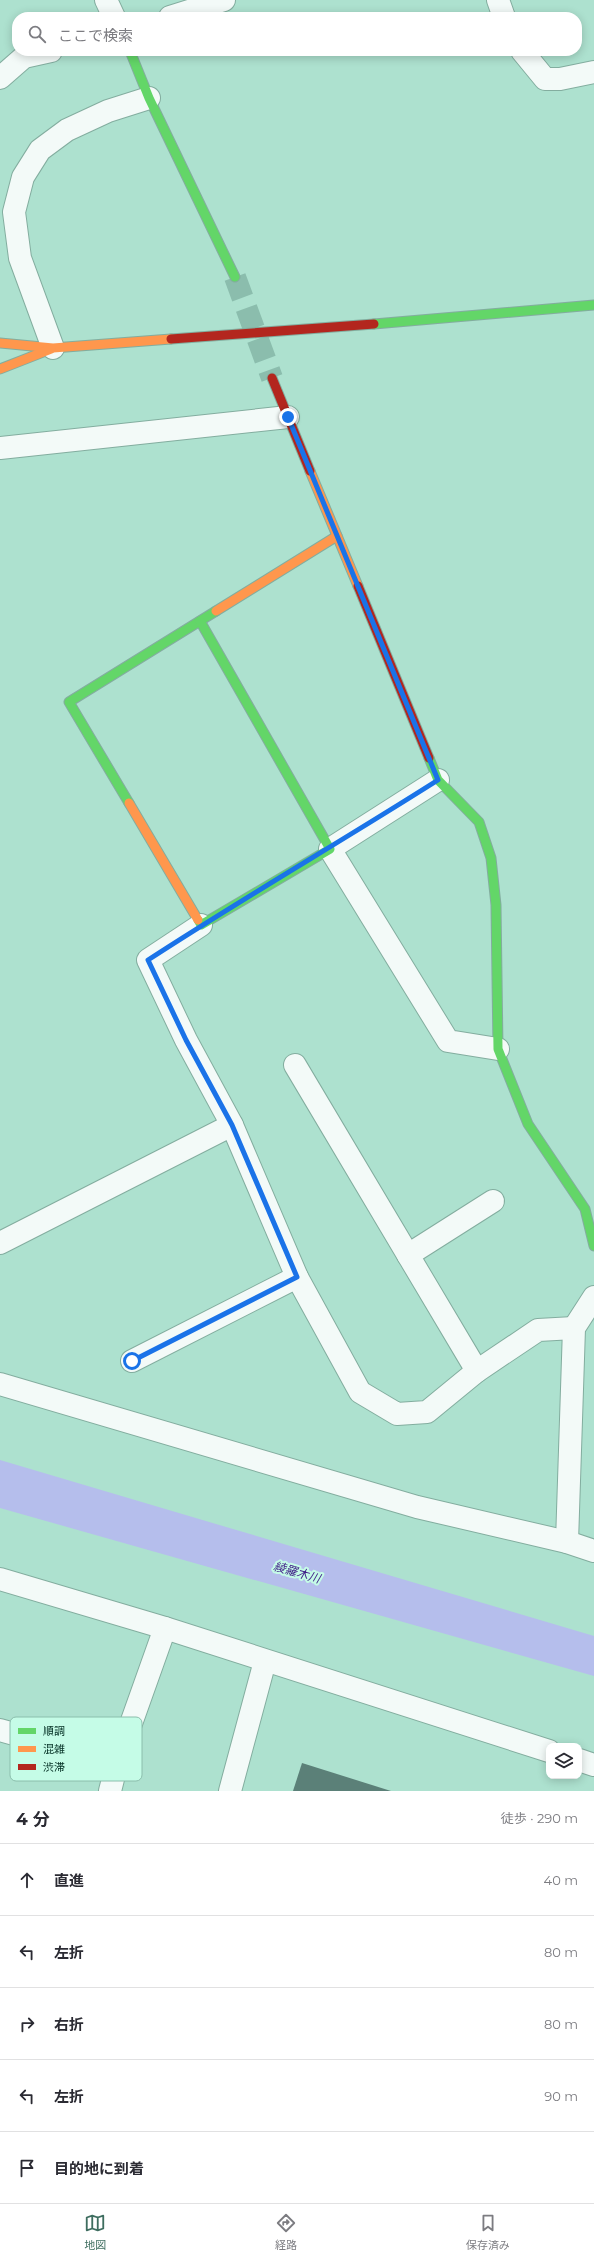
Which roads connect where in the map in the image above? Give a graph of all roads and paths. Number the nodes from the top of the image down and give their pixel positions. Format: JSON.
{"nodes":[{"id":1,"x":106,"y":0,"type":"edge"},
{"id":2,"x":224,"y":0,"type":"edge"},
{"id":3,"x":498,"y":0,"type":"edge"},
{"id":4,"x":112,"y":12,"type":"edge"},
{"id":5,"x":186,"y":12,"type":"edge"},
{"id":6,"x":502,"y":12,"type":"edge"},
{"id":7,"x":31,"y":56,"type":"edge"},
{"id":8,"x":132,"y":56,"type":"edge"},
{"id":9,"x":526,"y":56,"type":"edge"},
{"id":10,"x":594,"y":72,"type":"edge"},
{"id":11,"x":0,"y":78,"type":"edge"},
{"id":12,"x":149,"y":98,"type":"junction"},
{"id":13,"x":235,"y":277,"type":"tunnel mouth"},
{"id":14,"x":594,"y":304,"type":"edge"},
{"id":15,"x":0,"y":343,"type":"edge"},
{"id":16,"x":53,"y":348,"type":"junction"},
{"id":17,"x":0,"y":369,"type":"edge"},
{"id":18,"x":272,"y":378,"type":"tunnel mouth"},
{"id":19,"x":288,"y":417,"type":"junction"},
{"id":20,"x":0,"y":448,"type":"edge"},
{"id":21,"x":337,"y":536,"type":"junction"},
{"id":22,"x":200,"y":621,"type":"junction"},
{"id":23,"x":438,"y":780,"type":"junction"},
{"id":24,"x":330,"y":849,"type":"junction"},
{"id":25,"x":201,"y":925,"type":"junction"},
{"id":26,"x":498,"y":1049,"type":"junction"},
{"id":27,"x":295,"y":1065,"type":"dead end"},
{"id":28,"x":232,"y":1125,"type":"junction"},
{"id":29,"x":493,"y":1202,"type":"dead end"},
{"id":30,"x":0,"y":1243,"type":"edge"},
{"id":31,"x":594,"y":1246,"type":"edge"},
{"id":32,"x":408,"y":1255,"type":"junction"},
{"id":33,"x":297,"y":1277,"type":"junction"},
{"id":34,"x":594,"y":1297,"type":"edge"},
{"id":35,"x":574,"y":1328,"type":"junction"},
{"id":36,"x":132,"y":1361,"type":"dead end"},
{"id":37,"x":477,"y":1371,"type":"junction"},
{"id":38,"x":0,"y":1384,"type":"edge"},
{"id":39,"x":567,"y":1542,"type":"junction"},
{"id":40,"x":594,"y":1551,"type":"edge"},
{"id":41,"x":0,"y":1579,"type":"edge"},
{"id":42,"x":165,"y":1628,"type":"junction"},
{"id":43,"x":265,"y":1661,"type":"junction"},
{"id":44,"x":133,"y":1717,"type":"edge"},
{"id":45,"x":0,"y":1730,"type":"edge"},
{"id":46,"x":10,"y":1733,"type":"edge"},
{"id":47,"x":546,"y":1749,"type":"edge"},
{"id":48,"x":582,"y":1761,"type":"edge"},
{"id":49,"x":594,"y":1765,"type":"edge"},
{"id":50,"x":112,"y":1781,"type":"edge"},
{"id":51,"x":110,"y":1791,"type":"edge"},
{"id":52,"x":230,"y":1791,"type":"edge"}],
"edges":[{"from":1,"to":4,"type":"street"},
{"from":2,"to":5,"type":"street"},
{"from":3,"to":6,"type":"street"},
{"from":7,"to":11,"type":"street"},
{"from":8,"to":12,"type":"street"},
{"from":9,"to":10,"type":"street"},
{"from":12,"to":13,"type":"street"},
{"from":12,"to":16,"type":"street"},
{"from":14,"to":16,"type":"street"},
{"from":15,"to":16,"type":"street"},
{"from":16,"to":17,"type":"street"},
{"from":18,"to":19,"type":"street"},
{"from":19,"to":20,"type":"street"},
{"from":19,"to":21,"type":"street"},
{"from":21,"to":22,"type":"street"},
{"from":21,"to":23,"type":"street"},
{"from":22,"to":24,"type":"street"},
{"from":22,"to":25,"type":"street"},
{"from":23,"to":24,"type":"street"},
{"from":23,"to":26,"type":"street"},
{"from":24,"to":25,"type":"street"},
{"from":24,"to":26,"type":"street"},
{"from":25,"to":28,"type":"street"},
{"from":26,"to":31,"type":"street"},
{"from":27,"to":32,"type":"street"},
{"from":28,"to":30,"type":"street"},
{"from":28,"to":33,"type":"street"},
{"from":29,"to":32,"type":"street"},
{"from":32,"to":37,"type":"street"},
{"from":33,"to":36,"type":"street"},
{"from":33,"to":37,"type":"street"},
{"from":34,"to":35,"type":"street"},
{"from":35,"to":37,"type":"street"},
{"from":35,"to":39,"type":"street"},
{"from":38,"to":39,"type":"street"},
{"from":39,"to":40,"type":"street"},
{"from":41,"to":42,"type":"street"},
{"from":42,"to":43,"type":"street"},
{"from":42,"to":44,"type":"street"},
{"from":43,"to":47,"type":"street"},
{"from":43,"to":52,"type":"street"},
{"from":45,"to":46,"type":"street"},
{"from":48,"to":49,"type":"street"},
{"from":50,"to":51,"type":"street"}]}
